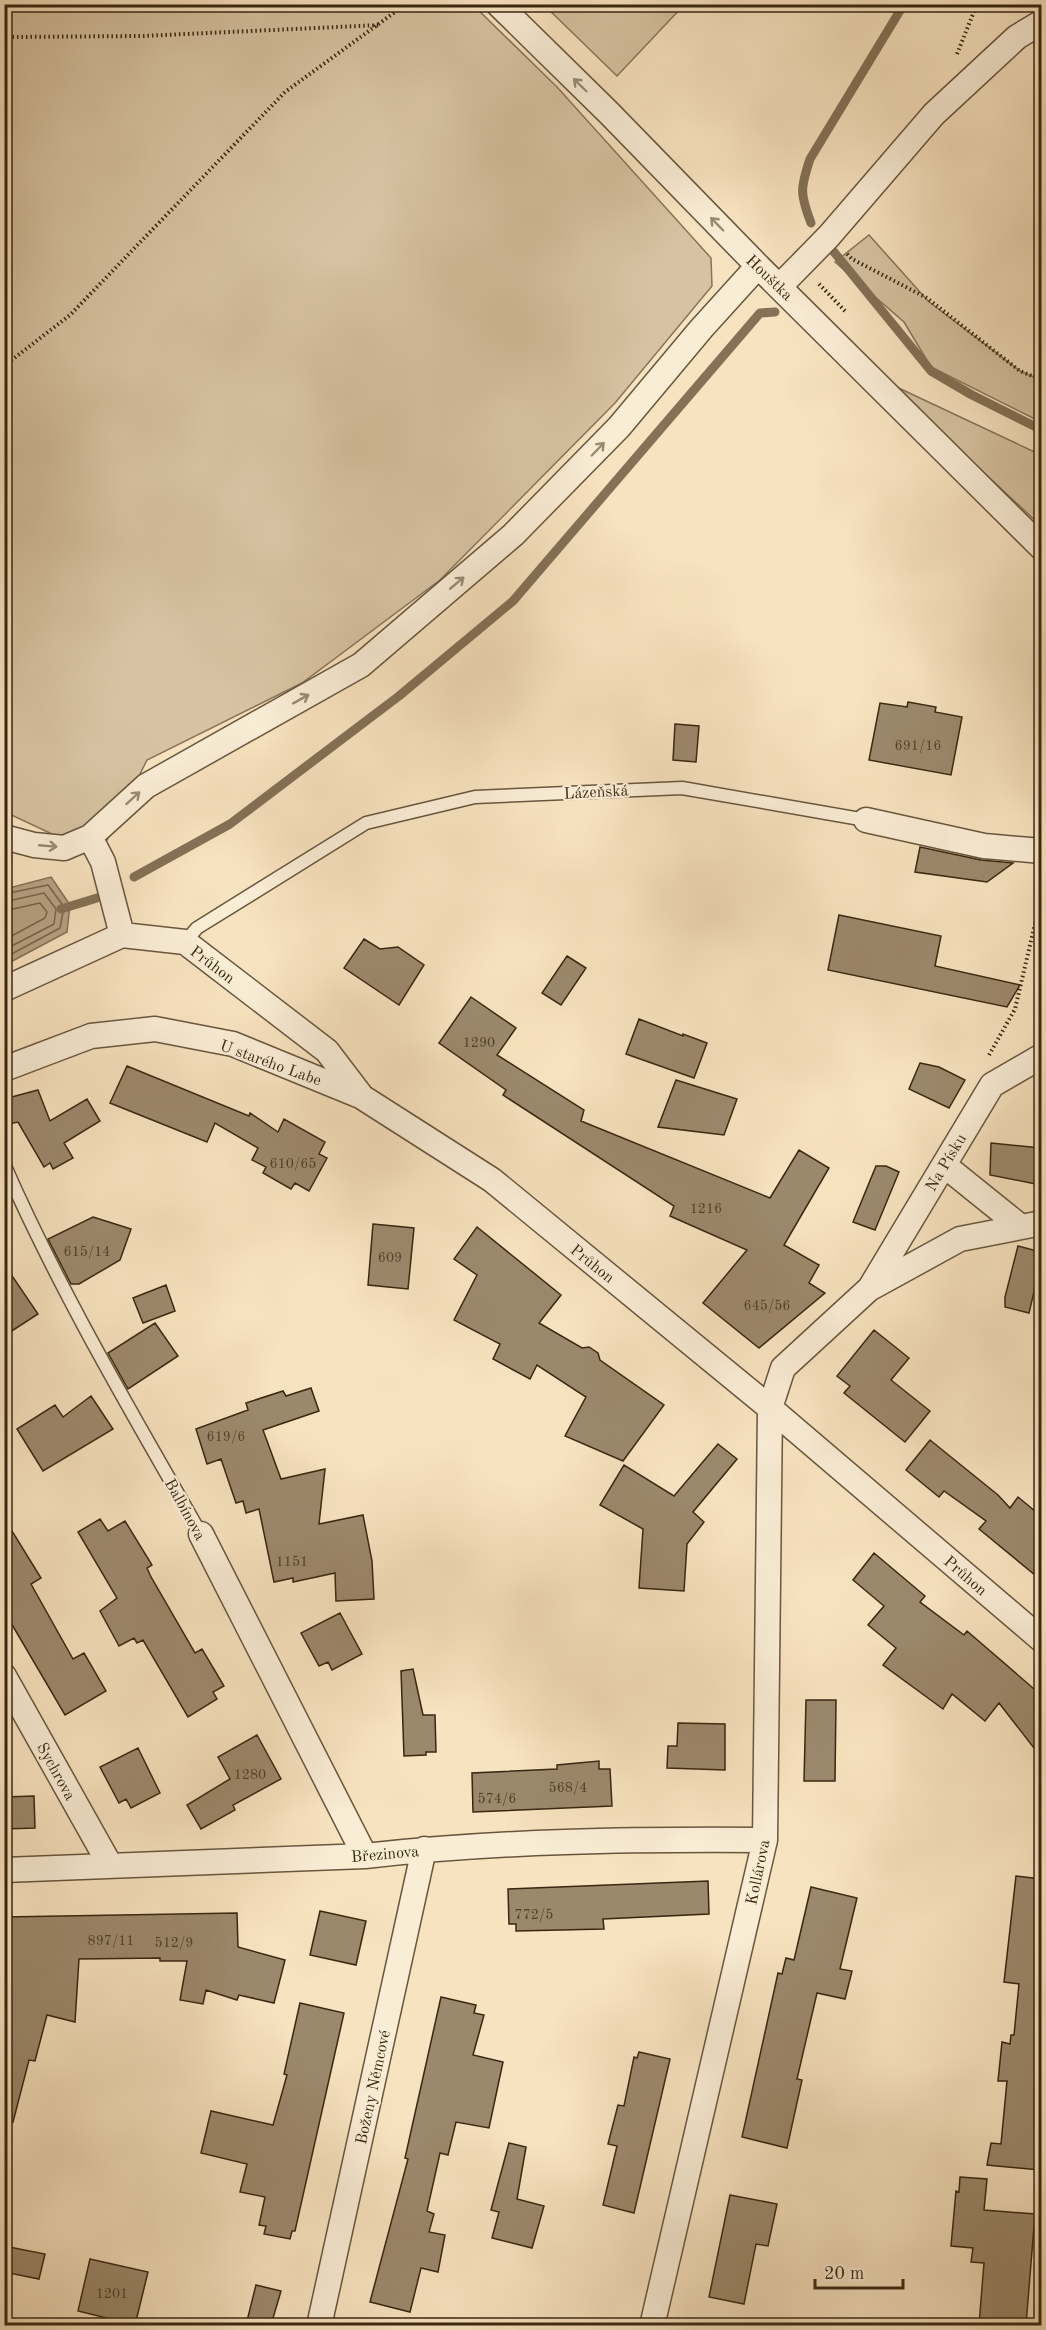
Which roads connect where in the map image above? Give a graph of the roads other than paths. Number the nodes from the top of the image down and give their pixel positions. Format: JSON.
{"nodes":[{"id":1,"x":498,"y":4,"type":"edge"},
{"id":2,"x":1041,"y":22,"type":"edge"},
{"id":3,"x":758,"y":266,"type":"junction"},
{"id":4,"x":780,"y":286,"type":"junction"},
{"id":5,"x":1041,"y":548,"type":"edge"},
{"id":6,"x":866,"y":820,"type":"joint"},
{"id":7,"x":4,"y":837,"type":"edge"},
{"id":8,"x":90,"y":837,"type":"junction"},
{"id":9,"x":1041,"y":851,"type":"edge"},
{"id":10,"x":122,"y":935,"type":"junction"},
{"id":11,"x":185,"y":942,"type":"junction"},
{"id":12,"x":4,"y":989,"type":"edge"},
{"id":13,"x":1041,"y":1056,"type":"edge"},
{"id":14,"x":4,"y":1069,"type":"edge"},
{"id":15,"x":362,"y":1097,"type":"junction"},
{"id":16,"x":4,"y":1164,"type":"edge"},
{"id":17,"x":944,"y":1165,"type":"junction"},
{"id":18,"x":1031,"y":1225,"type":"edge"},
{"id":19,"x":869,"y":1289,"type":"junction"},
{"id":20,"x":770,"y":1407,"type":"junction"},
{"id":21,"x":201,"y":1534,"type":"joint"},
{"id":22,"x":1041,"y":1640,"type":"edge"},
{"id":23,"x":4,"y":1676,"type":"edge"},
{"id":24,"x":765,"y":1840,"type":"junction"},
{"id":25,"x":424,"y":1849,"type":"junction"},
{"id":26,"x":365,"y":1856,"type":"junction"},
{"id":27,"x":110,"y":1865,"type":"junction"},
{"id":28,"x":4,"y":1870,"type":"edge"},
{"id":29,"x":319,"y":2325,"type":"edge"},
{"id":30,"x":652,"y":2325,"type":"edge"}],
"edges":[{"from":3,"to":1,"type":"street","name":"Houštka","one_way":true},
{"from":2,"to":4,"type":"street"},
{"from":3,"to":4,"type":"street","name":"Houštka"},
{"from":8,"to":3,"type":"street","one_way":true},
{"from":4,"to":5,"type":"street","name":"Houštka"},
{"from":6,"to":9,"type":"street","name":"Lázeňská"},
{"from":6,"to":11,"type":"lane","name":"Lázeňská"},
{"from":7,"to":8,"type":"street","one_way":true},
{"from":8,"to":10,"type":"street"},
{"from":10,"to":11,"type":"street","name":"Průhon"},
{"from":10,"to":12,"type":"street"},
{"from":11,"to":15,"type":"street","name":"Průhon"},
{"from":13,"to":17,"type":"street","name":"Na Písku"},
{"from":14,"to":15,"type":"street","name":"U starého Labe"},
{"from":15,"to":20,"type":"street","name":"Průhon"},
{"from":16,"to":21,"type":"lane","name":"Balbínova"},
{"from":17,"to":18,"type":"street"},
{"from":17,"to":19,"type":"street","name":"Na Písku"},
{"from":18,"to":19,"type":"street","name":"Na Písku"},
{"from":19,"to":20,"type":"street","name":"Na Písku"},
{"from":20,"to":22,"type":"street","name":"Průhon"},
{"from":20,"to":24,"type":"street","name":"Kollárova"},
{"from":21,"to":26,"type":"street","name":"Balbínova"},
{"from":23,"to":27,"type":"street","name":"Sychrova"},
{"from":24,"to":25,"type":"street","name":"Březinova"},
{"from":24,"to":30,"type":"street","name":"Kollárova"},
{"from":25,"to":26,"type":"street","name":"Březinova"},
{"from":25,"to":29,"type":"street","name":"Boženy Němcové"},
{"from":26,"to":27,"type":"street","name":"Březinova"},
{"from":27,"to":28,"type":"street","name":"Březinova"}]}
